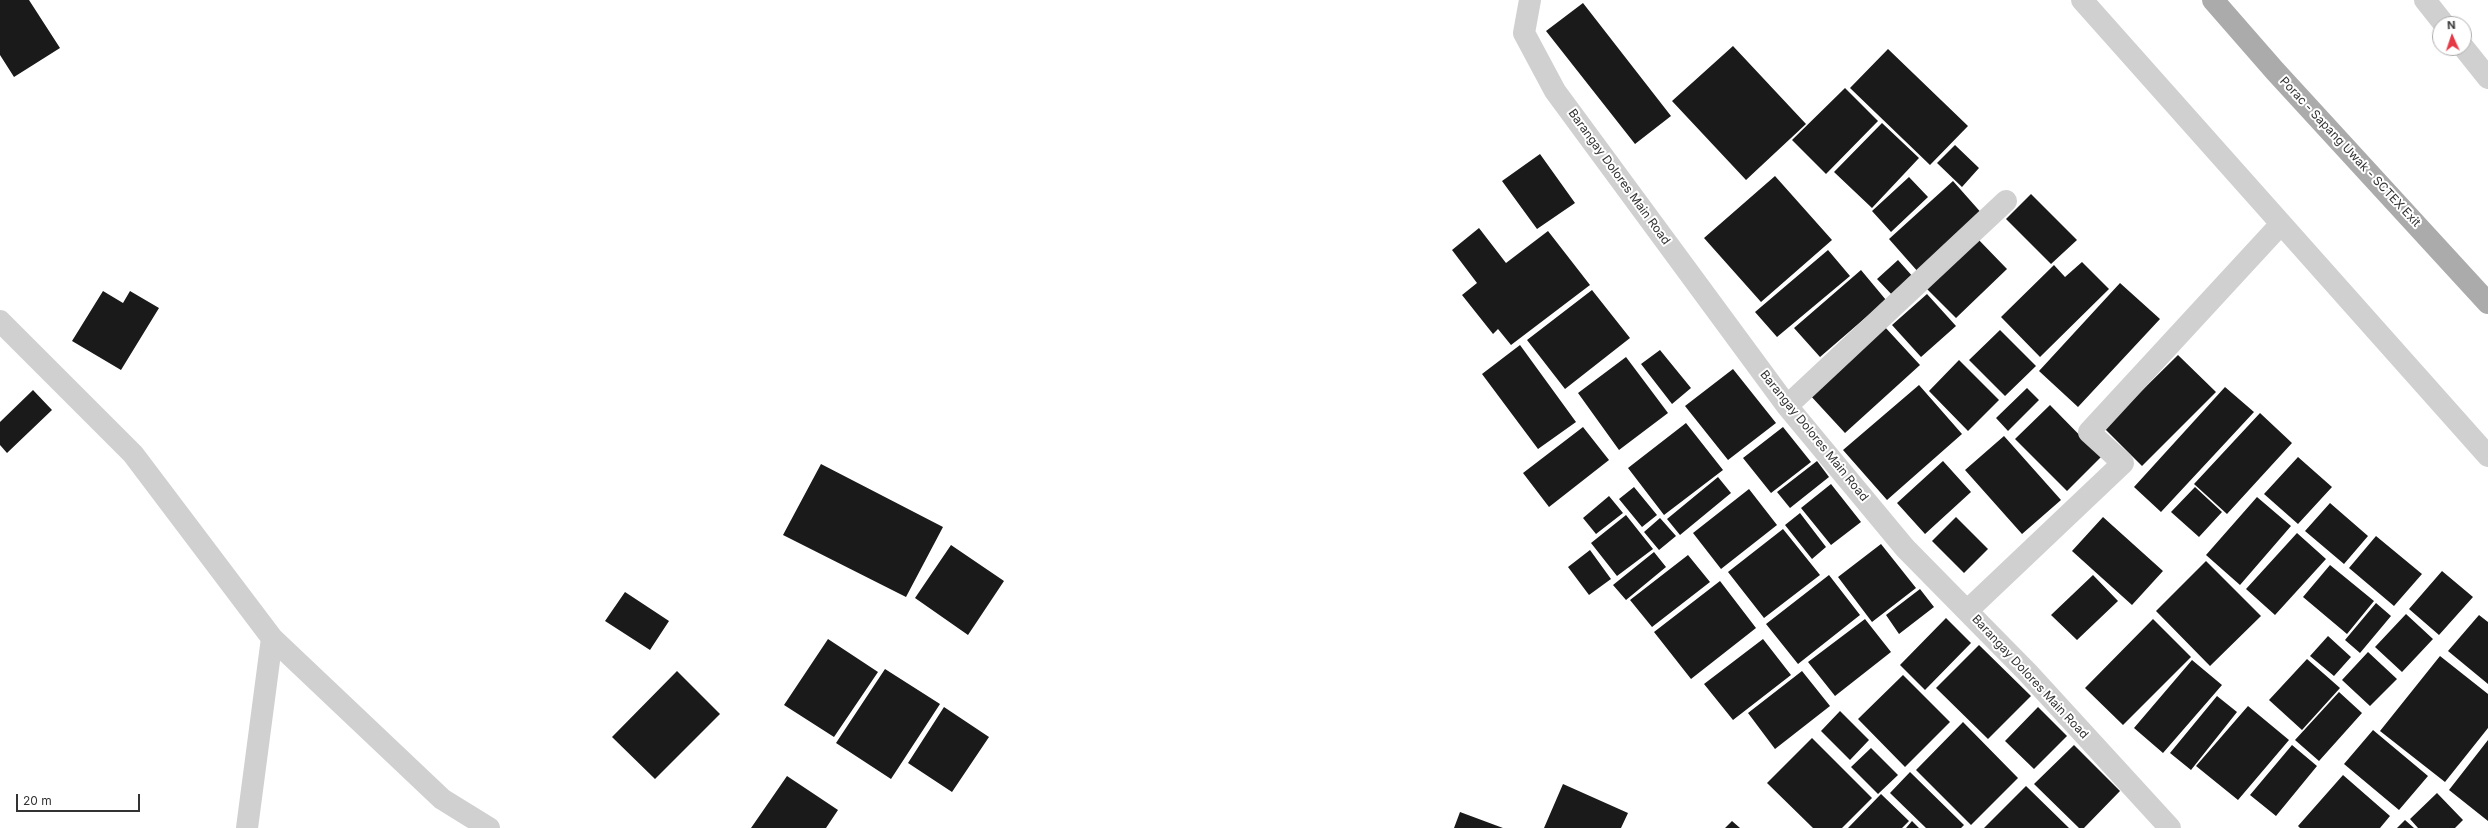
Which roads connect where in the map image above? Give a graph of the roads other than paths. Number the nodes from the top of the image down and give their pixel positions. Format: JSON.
{"nodes":[{"id":1,"x":1530,"y":0,"type":"edge"},
{"id":2,"x":2082,"y":0,"type":"edge"},
{"id":3,"x":2213,"y":0,"type":"edge"},
{"id":4,"x":2425,"y":0,"type":"edge"},
{"id":5,"x":2438,"y":16,"type":"edge"},
{"id":6,"x":2470,"y":56,"type":"edge"},
{"id":7,"x":2488,"y":78,"type":"edge"},
{"id":8,"x":2006,"y":202,"type":"dead end"},
{"id":9,"x":2280,"y":225,"type":"junction"},
{"id":10,"x":2488,"y":303,"type":"edge"},
{"id":11,"x":0,"y":321,"type":"edge"},
{"id":12,"x":1787,"y":406,"type":"junction"},
{"id":13,"x":2488,"y":456,"type":"edge"},
{"id":14,"x":1968,"y":610,"type":"junction"},
{"id":15,"x":272,"y":638,"type":"junction"},
{"id":16,"x":247,"y":828,"type":"edge"},
{"id":17,"x":489,"y":828,"type":"edge"},
{"id":18,"x":2170,"y":828,"type":"edge"}],
"edges":[{"from":1,"to":12,"type":"street","name":"Barangay Dolores Main Road"},
{"from":2,"to":9,"type":"street"},
{"from":3,"to":10,"type":"main road","name":"Porac - Sapang Uwak - SCTEX Exit"},
{"from":4,"to":5,"type":"street"},
{"from":6,"to":7,"type":"street"},
{"from":8,"to":12,"type":"street"},
{"from":9,"to":13,"type":"street"},
{"from":9,"to":14,"type":"street"},
{"from":11,"to":15,"type":"street"},
{"from":12,"to":14,"type":"street","name":"Barangay Dolores Main Road"},
{"from":14,"to":18,"type":"street","name":"Barangay Dolores Main Road"},
{"from":15,"to":16,"type":"street"},
{"from":15,"to":17,"type":"street"}]}
